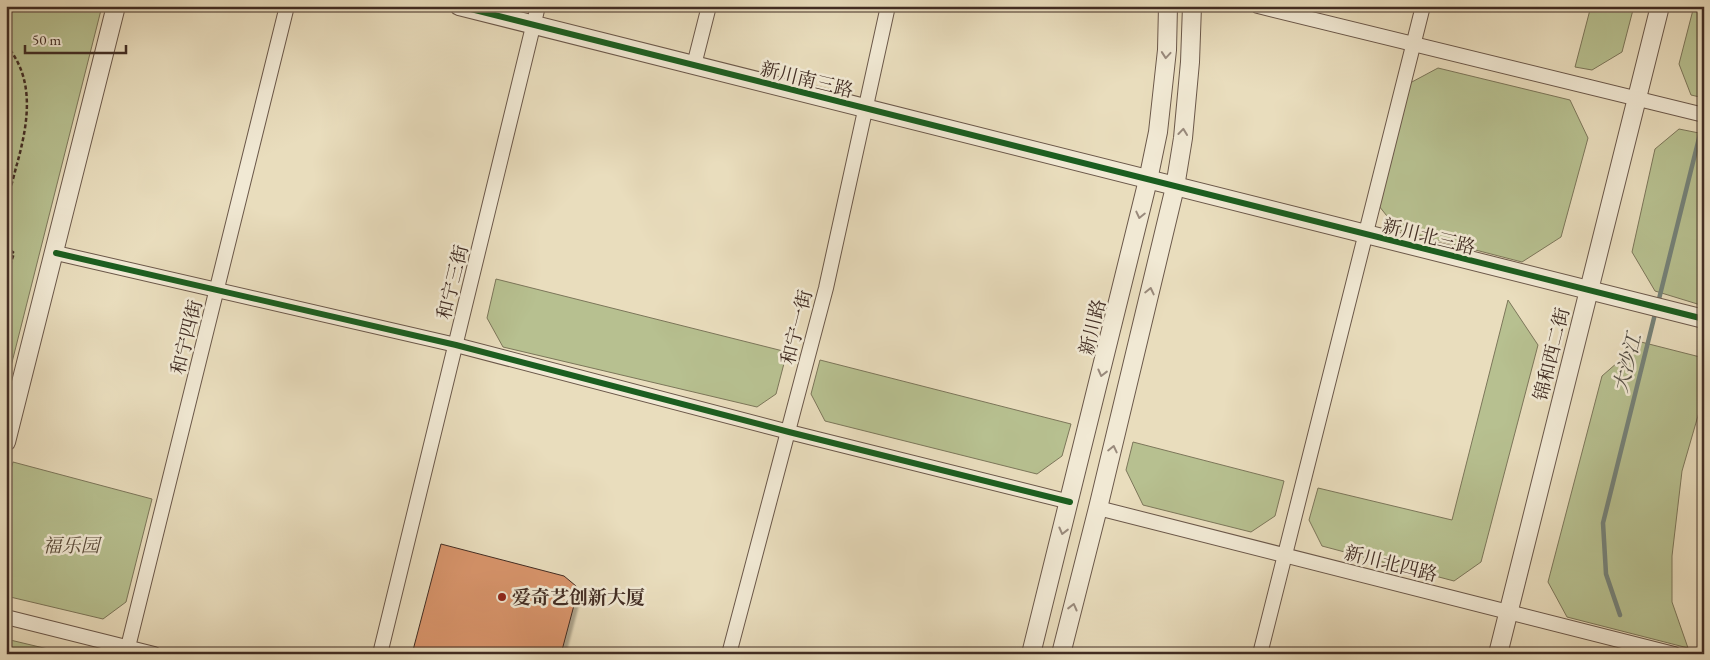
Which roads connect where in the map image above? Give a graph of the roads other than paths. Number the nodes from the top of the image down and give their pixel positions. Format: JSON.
{"nodes":[{"id":1,"x":116,"y":6,"type":"edge"},
{"id":2,"x":287,"y":6,"type":"edge"},
{"id":3,"x":460,"y":6,"type":"edge"},
{"id":4,"x":538,"y":6,"type":"edge"},
{"id":5,"x":709,"y":6,"type":"edge"},
{"id":6,"x":888,"y":6,"type":"edge"},
{"id":7,"x":1168,"y":6,"type":"edge"},
{"id":8,"x":1192,"y":6,"type":"edge"},
{"id":9,"x":1258,"y":6,"type":"edge"},
{"id":10,"x":1423,"y":6,"type":"edge"},
{"id":11,"x":1660,"y":6,"type":"edge"},
{"id":12,"x":533,"y":25,"type":"junction"},
{"id":13,"x":1413,"y":45,"type":"junction"},
{"id":14,"x":694,"y":65,"type":"junction"},
{"id":15,"x":1636,"y":100,"type":"junction"},
{"id":16,"x":866,"y":109,"type":"junction"},
{"id":17,"x":1704,"y":115,"type":"edge"},
{"id":18,"x":1148,"y":180,"type":"junction"},
{"id":19,"x":1175,"y":187,"type":"junction"},
{"id":20,"x":1365,"y":235,"type":"junction"},
{"id":21,"x":56,"y":253,"type":"junction"},
{"id":22,"x":217,"y":290,"type":"junction"},
{"id":23,"x":1589,"y":292,"type":"junction"},
{"id":24,"x":1704,"y":319,"type":"edge"},
{"id":25,"x":456,"y":345,"type":"junction"},
{"id":26,"x":789,"y":432,"type":"junction"},
{"id":27,"x":6,"y":442,"type":"edge"},
{"id":28,"x":1070,"y":502,"type":"junction"},
{"id":29,"x":1098,"y":508,"type":"junction"},
{"id":30,"x":1285,"y":555,"type":"junction"},
{"id":31,"x":1509,"y":612,"type":"junction"},
{"id":32,"x":6,"y":617,"type":"edge"},
{"id":33,"x":128,"y":647,"type":"junction"},
{"id":34,"x":154,"y":654,"type":"edge"},
{"id":35,"x":380,"y":654,"type":"edge"},
{"id":36,"x":729,"y":654,"type":"edge"},
{"id":37,"x":1031,"y":654,"type":"edge"},
{"id":38,"x":1061,"y":654,"type":"edge"},
{"id":39,"x":1260,"y":654,"type":"edge"},
{"id":40,"x":1498,"y":654,"type":"edge"},
{"id":41,"x":1674,"y":654,"type":"edge"}],
"edges":[{"from":1,"to":21,"type":"street"},
{"from":2,"to":22,"type":"street","name":"和宁四街"},
{"from":3,"to":12,"type":"street","name":"新川南三路"},
{"from":4,"to":12,"type":"street","name":"和宁三街"},
{"from":5,"to":14,"type":"street"},
{"from":6,"to":16,"type":"street","name":"和宁一街"},
{"from":7,"to":18,"type":"street","name":"新川路","one_way":true},
{"from":19,"to":8,"type":"street","one_way":true},
{"from":9,"to":13,"type":"street"},
{"from":10,"to":13,"type":"street"},
{"from":11,"to":15,"type":"street","name":"锦和西二街"},
{"from":12,"to":14,"type":"street","name":"新川南三路"},
{"from":12,"to":25,"type":"street","name":"和宁三街"},
{"from":13,"to":15,"type":"street"},
{"from":13,"to":20,"type":"street"},
{"from":14,"to":16,"type":"street","name":"新川南三路"},
{"from":15,"to":17,"type":"street"},
{"from":15,"to":23,"type":"street","name":"锦和西二街"},
{"from":16,"to":18,"type":"street","name":"新川南三路"},
{"from":16,"to":26,"type":"street","name":"和宁一街"},
{"from":18,"to":19,"type":"street","name":"新川北三路"},
{"from":18,"to":28,"type":"street","name":"新川路","one_way":true},
{"from":19,"to":20,"type":"street","name":"新川北三路"},
{"from":29,"to":19,"type":"street","one_way":true},
{"from":20,"to":23,"type":"street","name":"新川北三路"},
{"from":20,"to":30,"type":"street"},
{"from":21,"to":22,"type":"street"},
{"from":21,"to":27,"type":"street"},
{"from":22,"to":25,"type":"street"},
{"from":22,"to":33,"type":"street","name":"和宁四街"},
{"from":23,"to":24,"type":"street","name":"新川北三路"},
{"from":23,"to":31,"type":"street","name":"锦和西二街"},
{"from":25,"to":26,"type":"street"},
{"from":25,"to":35,"type":"street","name":"和宁三街"},
{"from":26,"to":28,"type":"street"},
{"from":26,"to":36,"type":"street","name":"和宁一街"},
{"from":28,"to":37,"type":"street","name":"新川路","one_way":true},
{"from":29,"to":30,"type":"street","name":"新川北四路"},
{"from":38,"to":29,"type":"street","one_way":true},
{"from":30,"to":31,"type":"street","name":"新川北四路"},
{"from":30,"to":39,"type":"street"},
{"from":31,"to":40,"type":"street","name":"锦和西二街"},
{"from":31,"to":41,"type":"street","name":"新川北四路"},
{"from":32,"to":33,"type":"street"},
{"from":33,"to":34,"type":"street"}]}
